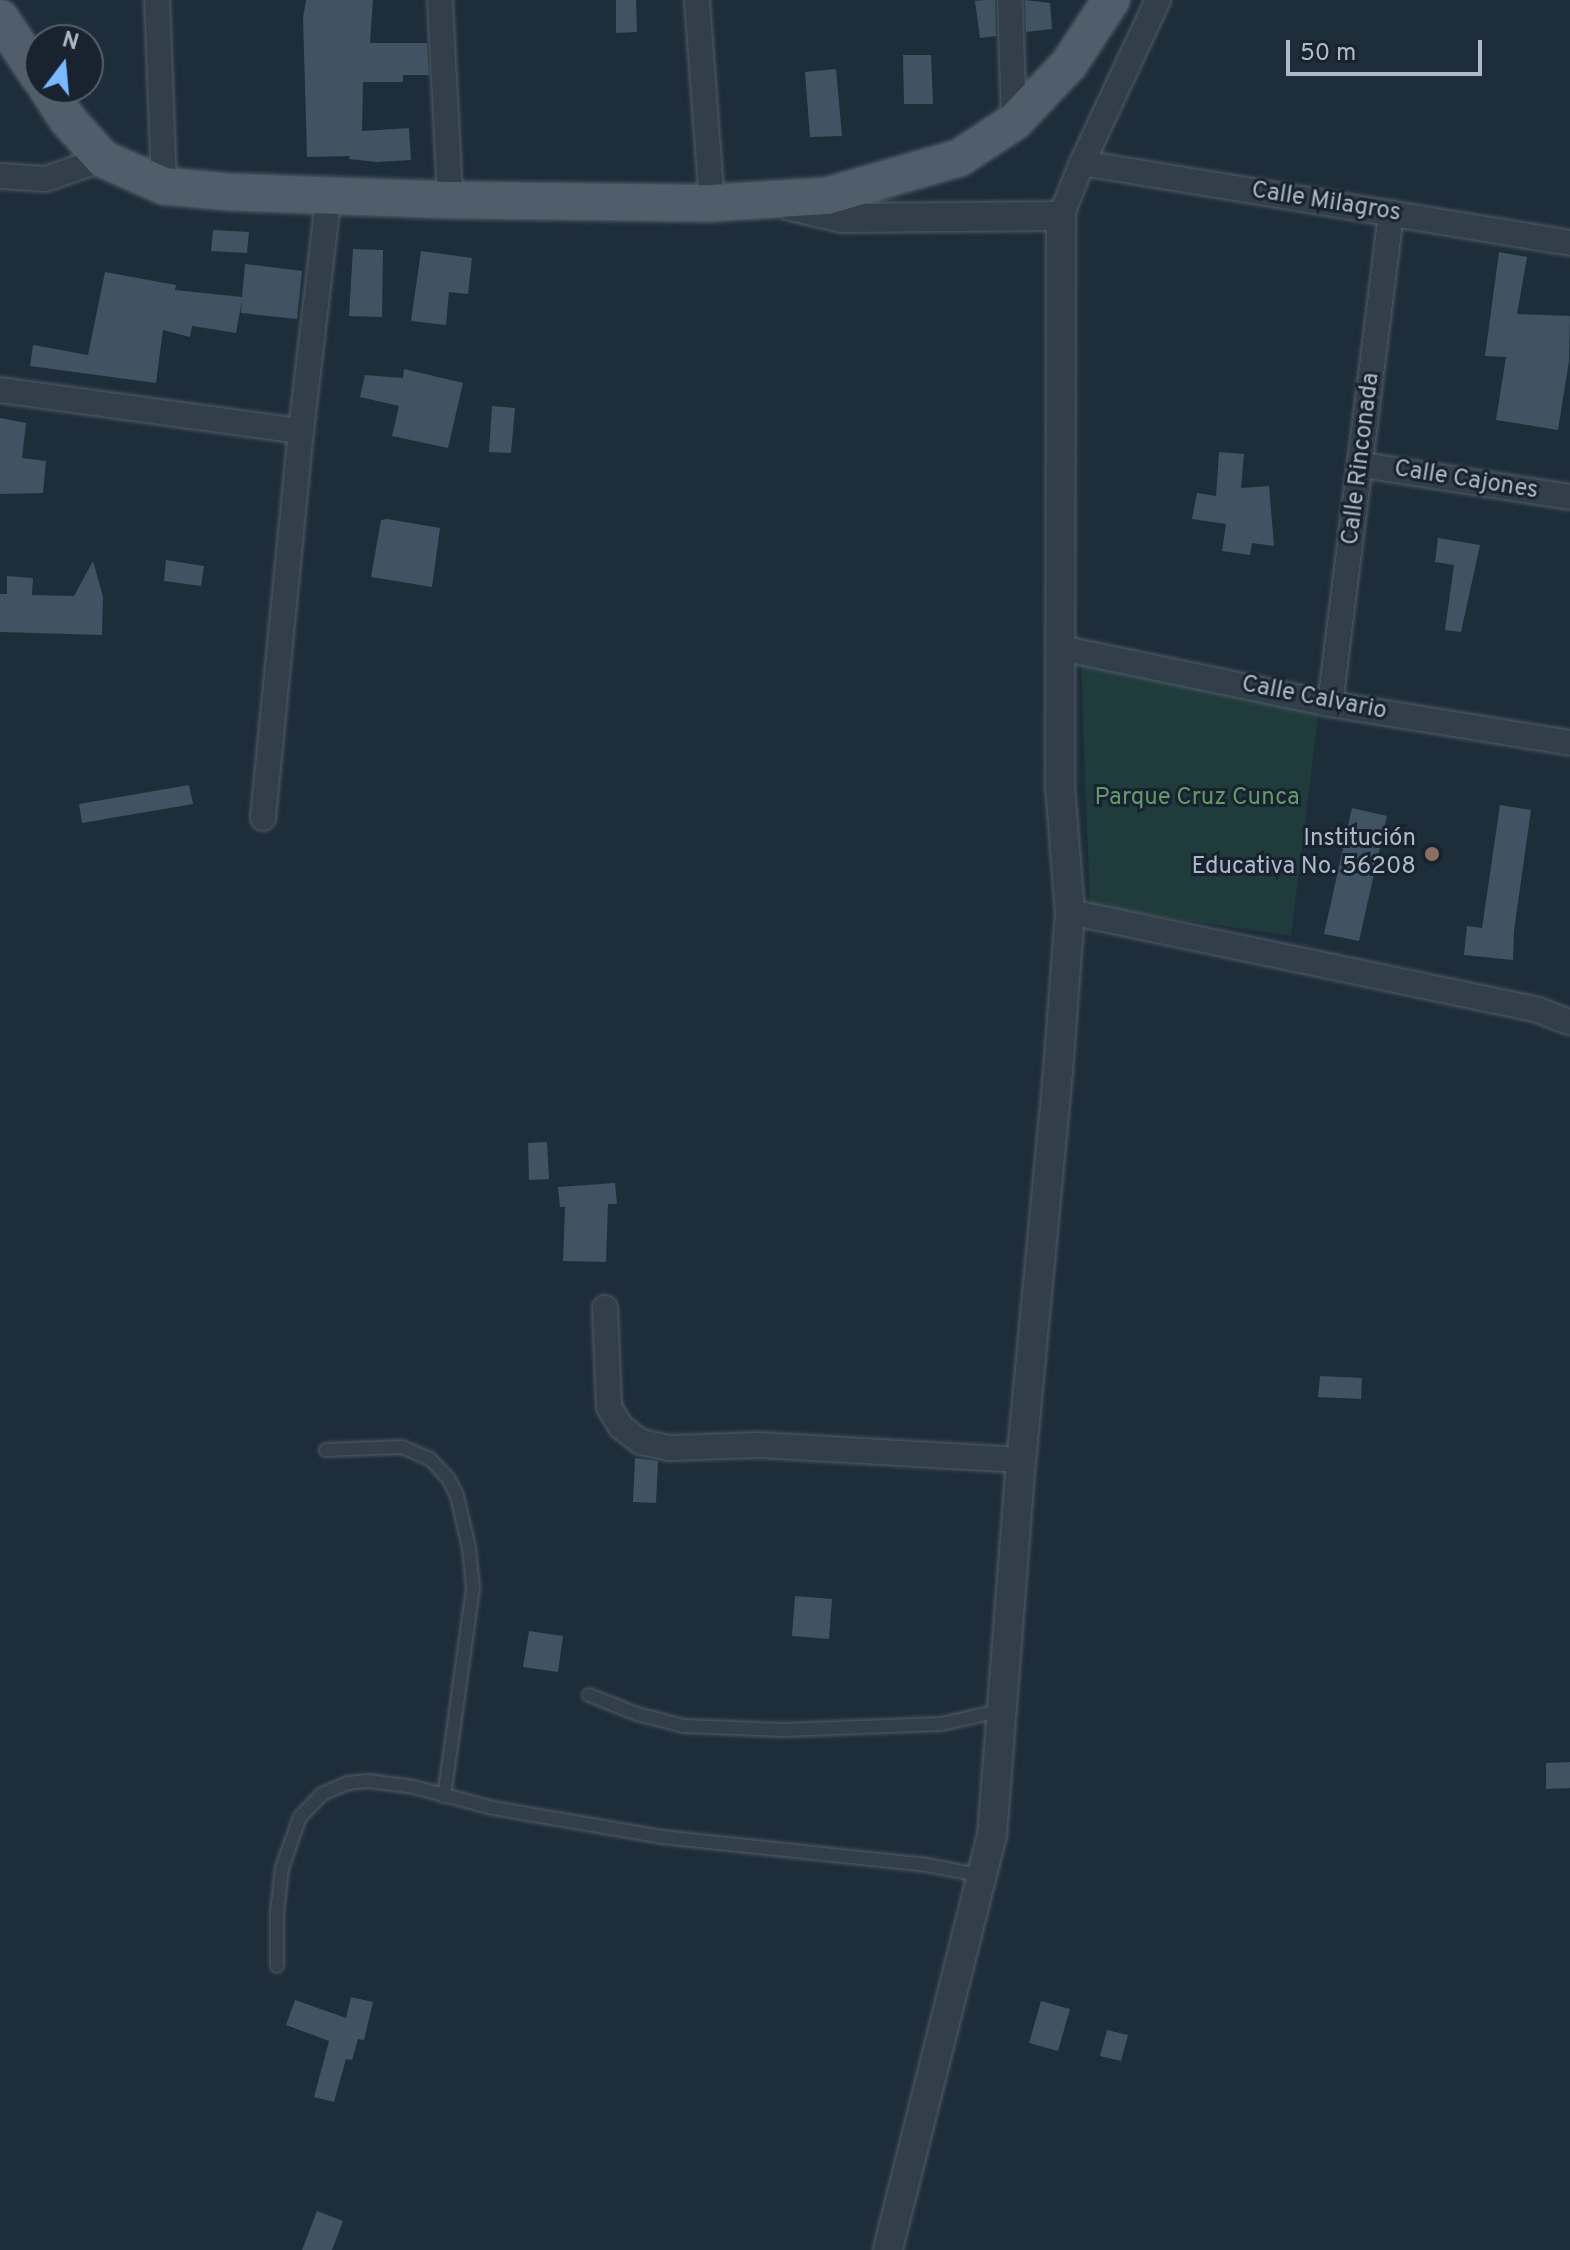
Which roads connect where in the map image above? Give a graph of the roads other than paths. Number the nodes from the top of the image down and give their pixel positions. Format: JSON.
{"nodes":[{"id":1,"x":157,"y":0,"type":"edge"},
{"id":2,"x":440,"y":0,"type":"edge"},
{"id":3,"x":1010,"y":0,"type":"edge"},
{"id":4,"x":1111,"y":0,"type":"edge"},
{"id":5,"x":1158,"y":0,"type":"edge"},
{"id":6,"x":699,"y":3,"type":"edge"},
{"id":7,"x":0,"y":18,"type":"edge"},
{"id":8,"x":24,"y":54,"type":"edge"},
{"id":9,"x":58,"y":104,"type":"edge"},
{"id":10,"x":1014,"y":122,"type":"junction"},
{"id":11,"x":103,"y":159,"type":"junction"},
{"id":12,"x":1082,"y":163,"type":"junction"},
{"id":13,"x":0,"y":176,"type":"edge"},
{"id":14,"x":164,"y":186,"type":"junction"},
{"id":15,"x":329,"y":194,"type":"junction"},
{"id":16,"x":450,"y":200,"type":"junction"},
{"id":17,"x":765,"y":200,"type":"junction"},
{"id":18,"x":712,"y":203,"type":"junction"},
{"id":19,"x":1391,"y":213,"type":"junction"},
{"id":20,"x":1061,"y":216,"type":"junction"},
{"id":21,"x":1570,"y":243,"type":"edge"},
{"id":22,"x":0,"y":390,"type":"edge"},
{"id":23,"x":301,"y":431,"type":"junction"},
{"id":24,"x":1362,"y":465,"type":"junction"},
{"id":25,"x":1570,"y":497,"type":"edge"},
{"id":26,"x":1060,"y":648,"type":"junction"},
{"id":27,"x":1330,"y":704,"type":"junction"},
{"id":28,"x":1570,"y":742,"type":"edge"},
{"id":29,"x":263,"y":818,"type":"dead end"},
{"id":30,"x":1070,"y":912,"type":"junction"},
{"id":31,"x":1570,"y":1022,"type":"edge"},
{"id":32,"x":605,"y":1308,"type":"dead end"},
{"id":33,"x":326,"y":1450,"type":"dead end"},
{"id":34,"x":1021,"y":1460,"type":"junction"},
{"id":35,"x":589,"y":1695,"type":"dead end"},
{"id":36,"x":999,"y":1711,"type":"junction"},
{"id":37,"x":444,"y":1796,"type":"junction"},
{"id":38,"x":980,"y":1875,"type":"junction"},
{"id":39,"x":277,"y":1966,"type":"dead end"},
{"id":40,"x":888,"y":2250,"type":"edge"}],
"edges":[{"from":1,"to":14,"type":"street"},
{"from":2,"to":16,"type":"street"},
{"from":3,"to":10,"type":"street"},
{"from":4,"to":10,"type":"main road"},
{"from":5,"to":12,"type":"street"},
{"from":6,"to":18,"type":"street"},
{"from":7,"to":8,"type":"main road"},
{"from":9,"to":11,"type":"main road"},
{"from":10,"to":17,"type":"main road"},
{"from":11,"to":13,"type":"street"},
{"from":11,"to":14,"type":"main road"},
{"from":12,"to":19,"type":"street","name":"Calle Milagros"},
{"from":12,"to":20,"type":"street"},
{"from":14,"to":15,"type":"main road"},
{"from":15,"to":16,"type":"main road"},
{"from":15,"to":23,"type":"street"},
{"from":16,"to":18,"type":"main road"},
{"from":17,"to":18,"type":"main road"},
{"from":17,"to":20,"type":"street"},
{"from":19,"to":21,"type":"street","name":"Calle Milagros"},
{"from":19,"to":24,"type":"street","name":"Calle Rinconada"},
{"from":20,"to":26,"type":"street"},
{"from":22,"to":23,"type":"street"},
{"from":23,"to":29,"type":"street"},
{"from":24,"to":25,"type":"street","name":"Calle Cajones"},
{"from":24,"to":27,"type":"street","name":"Calle Rinconada"},
{"from":26,"to":27,"type":"street","name":"Calle Calvario"},
{"from":26,"to":30,"type":"street"},
{"from":27,"to":28,"type":"street","name":"Calle Calvario"},
{"from":30,"to":31,"type":"street"},
{"from":30,"to":34,"type":"street"},
{"from":32,"to":34,"type":"street"},
{"from":33,"to":37,"type":"lane"},
{"from":34,"to":36,"type":"street"},
{"from":35,"to":36,"type":"lane"},
{"from":36,"to":38,"type":"street"},
{"from":37,"to":38,"type":"lane"},
{"from":37,"to":39,"type":"lane"},
{"from":38,"to":40,"type":"street"}]}
